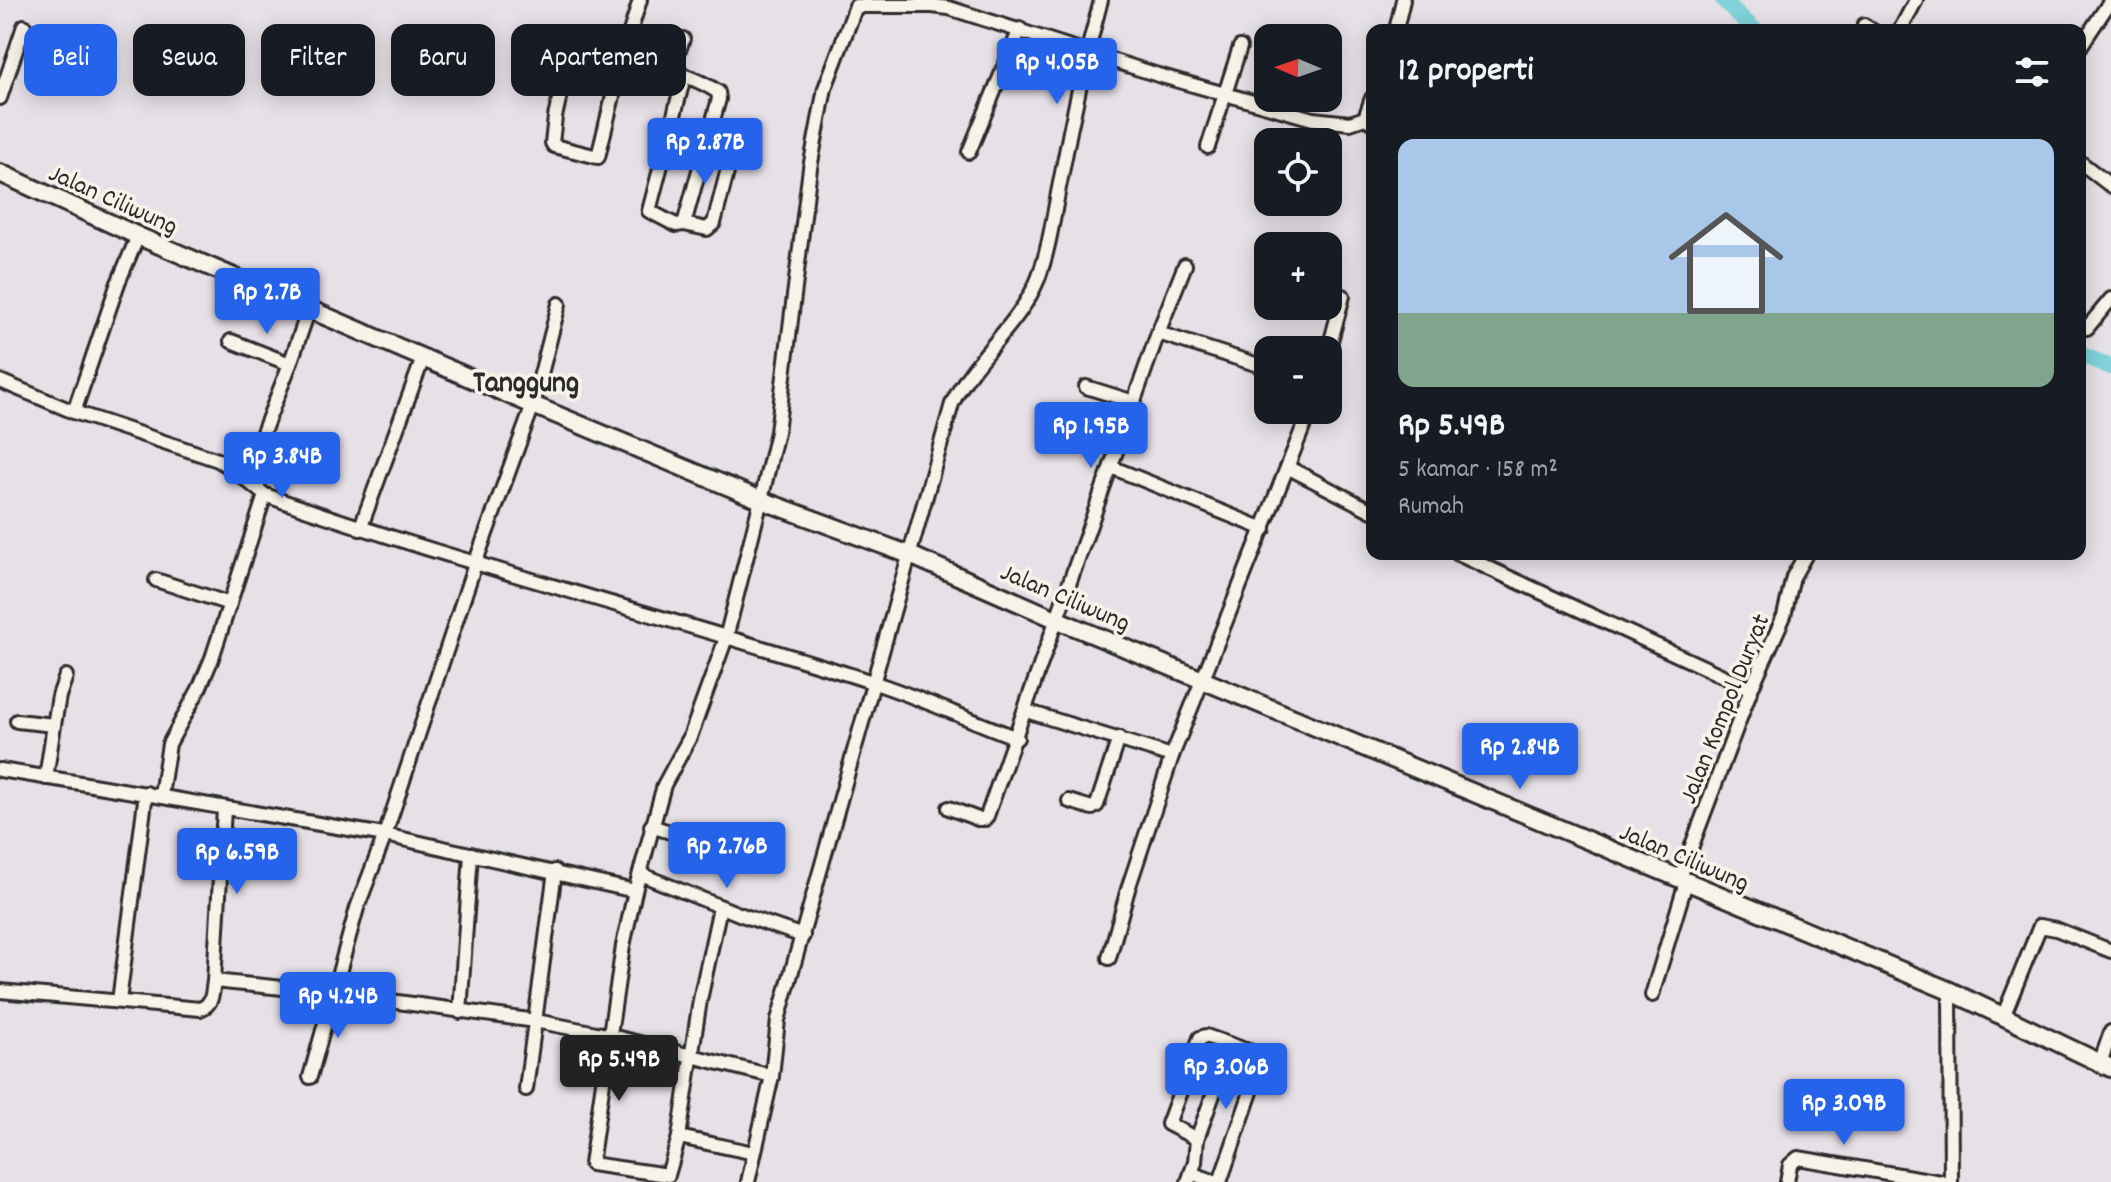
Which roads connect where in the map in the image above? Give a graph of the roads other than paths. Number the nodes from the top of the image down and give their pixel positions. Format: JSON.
{"nodes":[{"id":1,"x":640,"y":0,"type":"edge"},
{"id":2,"x":841,"y":0,"type":"edge"},
{"id":3,"x":1101,"y":0,"type":"edge"},
{"id":4,"x":1403,"y":0,"type":"edge"},
{"id":5,"x":1916,"y":0,"type":"edge"},
{"id":6,"x":2111,"y":0,"type":"edge"},
{"id":7,"x":856,"y":6,"type":"junction"},
{"id":8,"x":633,"y":24,"type":"edge"},
{"id":9,"x":1397,"y":24,"type":"edge"},
{"id":10,"x":1903,"y":24,"type":"edge"},
{"id":11,"x":24,"y":26,"type":"dead end"},
{"id":12,"x":1020,"y":29,"type":"junction"},
{"id":13,"x":2086,"y":38,"type":"edge"},
{"id":14,"x":1240,"y":47,"type":"dead end"},
{"id":15,"x":0,"y":50,"type":"edge"},
{"id":16,"x":1089,"y":53,"type":"junction"},
{"id":17,"x":14,"y":55,"type":"junction"},
{"id":18,"x":686,"y":78,"type":"edge"},
{"id":19,"x":1226,"y":95,"type":"junction"},
{"id":20,"x":560,"y":96,"type":"edge"},
{"id":21,"x":613,"y":96,"type":"edge"},
{"id":22,"x":674,"y":96,"type":"edge"},
{"id":23,"x":0,"y":98,"type":"edge"},
{"id":24,"x":1366,"y":120,"type":"edge"},
{"id":25,"x":707,"y":143,"type":"junction"},
{"id":26,"x":1208,"y":147,"type":"dead end"},
{"id":27,"x":969,"y":152,"type":"dead end"},
{"id":28,"x":2086,"y":167,"type":"edge"},
{"id":29,"x":0,"y":173,"type":"edge"},
{"id":30,"x":2111,"y":186,"type":"edge"},
{"id":31,"x":684,"y":224,"type":"junction"},
{"id":32,"x":138,"y":236,"type":"junction"},
{"id":33,"x":1185,"y":265,"type":"dead end"},
{"id":34,"x":1343,"y":296,"type":"dead end"},
{"id":35,"x":2111,"y":299,"type":"edge"},
{"id":36,"x":559,"y":304,"type":"dead end"},
{"id":37,"x":309,"y":309,"type":"junction"},
{"id":38,"x":2087,"y":328,"type":"dead end"},
{"id":39,"x":1158,"y":333,"type":"junction"},
{"id":40,"x":1332,"y":336,"type":"edge"},
{"id":41,"x":231,"y":341,"type":"dead end"},
{"id":42,"x":423,"y":358,"type":"junction"},
{"id":43,"x":290,"y":364,"type":"junction"},
{"id":44,"x":1254,"y":364,"type":"edge"},
{"id":45,"x":0,"y":381,"type":"edge"},
{"id":46,"x":1086,"y":387,"type":"dead end"},
{"id":47,"x":1134,"y":402,"type":"junction"},
{"id":48,"x":533,"y":405,"type":"junction"},
{"id":49,"x":74,"y":412,"type":"junction"},
{"id":50,"x":1305,"y":424,"type":"edge"},
{"id":51,"x":1111,"y":467,"type":"junction"},
{"id":52,"x":1289,"y":468,"type":"junction"},
{"id":53,"x":245,"y":478,"type":"junction"},
{"id":54,"x":265,"y":495,"type":"junction"},
{"id":55,"x":761,"y":500,"type":"junction"},
{"id":56,"x":1366,"y":508,"type":"edge"},
{"id":57,"x":360,"y":529,"type":"junction"},
{"id":58,"x":1264,"y":529,"type":"junction"},
{"id":59,"x":910,"y":555,"type":"junction"},
{"id":60,"x":1471,"y":560,"type":"edge"},
{"id":61,"x":1803,"y":560,"type":"edge"},
{"id":62,"x":476,"y":561,"type":"junction"},
{"id":63,"x":156,"y":580,"type":"dead end"},
{"id":64,"x":230,"y":604,"type":"junction"},
{"id":65,"x":1058,"y":620,"type":"junction"},
{"id":66,"x":726,"y":638,"type":"junction"},
{"id":67,"x":66,"y":676,"type":"dead end"},
{"id":68,"x":1202,"y":680,"type":"junction"},
{"id":69,"x":872,"y":682,"type":"junction"},
{"id":70,"x":1751,"y":689,"type":"junction"},
{"id":71,"x":1026,"y":711,"type":"junction"},
{"id":72,"x":17,"y":721,"type":"dead end"},
{"id":73,"x":54,"y":725,"type":"junction"},
{"id":74,"x":1017,"y":738,"type":"junction"},
{"id":75,"x":1119,"y":738,"type":"junction"},
{"id":76,"x":1172,"y":756,"type":"junction"},
{"id":77,"x":0,"y":770,"type":"edge"},
{"id":78,"x":46,"y":778,"type":"junction"},
{"id":79,"x":146,"y":793,"type":"junction"},
{"id":80,"x":161,"y":795,"type":"junction"},
{"id":81,"x":1069,"y":801,"type":"dead end"},
{"id":82,"x":949,"y":808,"type":"dead end"},
{"id":83,"x":224,"y":809,"type":"junction"},
{"id":84,"x":651,"y":826,"type":"junction"},
{"id":85,"x":385,"y":835,"type":"junction"},
{"id":86,"x":702,"y":842,"type":"dead end"},
{"id":87,"x":471,"y":854,"type":"junction"},
{"id":88,"x":555,"y":871,"type":"junction"},
{"id":89,"x":640,"y":874,"type":"junction"},
{"id":90,"x":1682,"y":881,"type":"junction"},
{"id":91,"x":635,"y":891,"type":"junction"},
{"id":92,"x":720,"y":907,"type":"junction"},
{"id":93,"x":803,"y":936,"type":"junction"},
{"id":94,"x":2111,"y":951,"type":"edge"},
{"id":95,"x":1109,"y":958,"type":"dead end"},
{"id":96,"x":214,"y":981,"type":"junction"},
{"id":97,"x":0,"y":991,"type":"edge"},
{"id":98,"x":1950,"y":991,"type":"junction"},
{"id":99,"x":332,"y":993,"type":"junction"},
{"id":100,"x":1652,"y":995,"type":"dead end"},
{"id":101,"x":119,"y":1001,"type":"junction"},
{"id":102,"x":460,"y":1012,"type":"junction"},
{"id":103,"x":2003,"y":1017,"type":"junction"},
{"id":104,"x":536,"y":1021,"type":"junction"},
{"id":105,"x":2111,"y":1032,"type":"edge"},
{"id":106,"x":611,"y":1036,"type":"junction"},
{"id":107,"x":1231,"y":1045,"type":"junction"},
{"id":108,"x":692,"y":1055,"type":"junction"},
{"id":109,"x":2106,"y":1065,"type":"edge"},
{"id":110,"x":772,"y":1076,"type":"junction"},
{"id":111,"x":310,"y":1077,"type":"dead end"},
{"id":112,"x":526,"y":1089,"type":"dead end"},
{"id":113,"x":679,"y":1137,"type":"junction"},
{"id":114,"x":1197,"y":1139,"type":"junction"},
{"id":115,"x":754,"y":1153,"type":"junction"},
{"id":116,"x":1191,"y":1173,"type":"edge"},
{"id":117,"x":1220,"y":1180,"type":"edge"},
{"id":118,"x":748,"y":1182,"type":"edge"},
{"id":119,"x":1787,"y":1182,"type":"edge"},
{"id":120,"x":1941,"y":1182,"type":"edge"},
{"id":121,"x":1951,"y":1182,"type":"edge"}],
"edges":[{"from":1,"to":8,"type":"street"},
{"from":2,"to":7,"type":"street"},
{"from":3,"to":16,"type":"street"},
{"from":4,"to":9,"type":"street"},
{"from":5,"to":10,"type":"street"},
{"from":6,"to":13,"type":"street"},
{"from":7,"to":12,"type":"street"},
{"from":7,"to":55,"type":"street"},
{"from":11,"to":17,"type":"street"},
{"from":12,"to":16,"type":"street"},
{"from":12,"to":27,"type":"street"},
{"from":14,"to":19,"type":"street"},
{"from":15,"to":17,"type":"street"},
{"from":16,"to":19,"type":"street"},
{"from":16,"to":59,"type":"street"},
{"from":17,"to":23,"type":"street"},
{"from":18,"to":25,"type":"street"},
{"from":19,"to":24,"type":"street"},
{"from":19,"to":26,"type":"street"},
{"from":20,"to":21,"type":"street"},
{"from":22,"to":31,"type":"street"},
{"from":25,"to":31,"type":"street"},
{"from":25,"to":31,"type":"street"},
{"from":28,"to":30,"type":"street"},
{"from":29,"to":32,"type":"main road","name":"Jalan Ciliwung"},
{"from":32,"to":37,"type":"main road","name":"Jalan Ciliwung"},
{"from":32,"to":49,"type":"street"},
{"from":33,"to":39,"type":"street"},
{"from":34,"to":40,"type":"street"},
{"from":35,"to":38,"type":"street"},
{"from":36,"to":48,"type":"street"},
{"from":37,"to":42,"type":"main road","name":"Jalan Ciliwung"},
{"from":37,"to":43,"type":"street"},
{"from":39,"to":44,"type":"street"},
{"from":39,"to":47,"type":"street"},
{"from":41,"to":43,"type":"street"},
{"from":42,"to":48,"type":"main road","name":"Jalan Ciliwung"},
{"from":42,"to":57,"type":"street"},
{"from":43,"to":53,"type":"street"},
{"from":45,"to":49,"type":"street"},
{"from":46,"to":47,"type":"street"},
{"from":47,"to":51,"type":"street"},
{"from":48,"to":55,"type":"main road","name":"Jalan Ciliwung"},
{"from":48,"to":62,"type":"street"},
{"from":49,"to":53,"type":"street"},
{"from":50,"to":52,"type":"street"},
{"from":51,"to":58,"type":"street"},
{"from":51,"to":65,"type":"street"},
{"from":52,"to":56,"type":"street"},
{"from":52,"to":58,"type":"street"},
{"from":53,"to":54,"type":"street"},
{"from":54,"to":57,"type":"street"},
{"from":54,"to":64,"type":"street"},
{"from":55,"to":59,"type":"main road","name":"Jalan Ciliwung"},
{"from":55,"to":66,"type":"street"},
{"from":57,"to":62,"type":"street"},
{"from":58,"to":68,"type":"street"},
{"from":59,"to":65,"type":"main road","name":"Jalan Ciliwung"},
{"from":59,"to":69,"type":"street"},
{"from":60,"to":70,"type":"street"},
{"from":61,"to":70,"type":"street","name":"Jalan Kompol Duryat"},
{"from":62,"to":66,"type":"street"},
{"from":62,"to":85,"type":"street"},
{"from":63,"to":64,"type":"street"},
{"from":64,"to":80,"type":"street"},
{"from":65,"to":68,"type":"main road","name":"Jalan Ciliwung"},
{"from":65,"to":71,"type":"street"},
{"from":66,"to":69,"type":"street"},
{"from":66,"to":84,"type":"street"},
{"from":67,"to":73,"type":"street"},
{"from":68,"to":76,"type":"street"},
{"from":68,"to":90,"type":"main road","name":"Jalan Ciliwung"},
{"from":69,"to":74,"type":"street"},
{"from":69,"to":93,"type":"street"},
{"from":70,"to":90,"type":"street","name":"Jalan Kompol Duryat"},
{"from":71,"to":74,"type":"street"},
{"from":71,"to":75,"type":"street"},
{"from":72,"to":73,"type":"street"},
{"from":73,"to":78,"type":"street"},
{"from":74,"to":82,"type":"street"},
{"from":75,"to":76,"type":"street"},
{"from":75,"to":81,"type":"street"},
{"from":76,"to":95,"type":"street"},
{"from":77,"to":78,"type":"street"},
{"from":78,"to":79,"type":"street"},
{"from":79,"to":80,"type":"street"},
{"from":79,"to":101,"type":"street"},
{"from":80,"to":83,"type":"street"},
{"from":83,"to":85,"type":"street"},
{"from":83,"to":96,"type":"street"},
{"from":84,"to":86,"type":"street"},
{"from":84,"to":89,"type":"street"},
{"from":85,"to":87,"type":"street"},
{"from":85,"to":99,"type":"street"},
{"from":87,"to":88,"type":"street"},
{"from":87,"to":102,"type":"street"},
{"from":88,"to":91,"type":"street"},
{"from":88,"to":104,"type":"street"},
{"from":89,"to":91,"type":"street"},
{"from":89,"to":92,"type":"street"},
{"from":90,"to":98,"type":"main road","name":"Jalan Ciliwung"},
{"from":90,"to":100,"type":"street","name":"Jalan Kompol Duryat"},
{"from":91,"to":106,"type":"street"},
{"from":92,"to":93,"type":"street"},
{"from":92,"to":108,"type":"street"},
{"from":93,"to":110,"type":"street"},
{"from":94,"to":103,"type":"street"},
{"from":96,"to":99,"type":"street"},
{"from":96,"to":101,"type":"street"},
{"from":97,"to":101,"type":"street"},
{"from":98,"to":103,"type":"main road","name":"Jalan Ciliwung"},
{"from":98,"to":121,"type":"street"},
{"from":99,"to":102,"type":"street"},
{"from":99,"to":111,"type":"street"},
{"from":102,"to":104,"type":"street"},
{"from":103,"to":109,"type":"main road","name":"Jalan Ciliwung"},
{"from":104,"to":106,"type":"street"},
{"from":104,"to":112,"type":"street"},
{"from":105,"to":109,"type":"street"},
{"from":106,"to":108,"type":"street"},
{"from":106,"to":113,"type":"street"},
{"from":107,"to":114,"type":"street"},
{"from":107,"to":114,"type":"street"},
{"from":107,"to":117,"type":"street"},
{"from":108,"to":110,"type":"street"},
{"from":108,"to":113,"type":"street"},
{"from":110,"to":115,"type":"street"},
{"from":113,"to":115,"type":"street"},
{"from":114,"to":116,"type":"street"},
{"from":115,"to":118,"type":"street"},
{"from":116,"to":117,"type":"street"},
{"from":119,"to":120,"type":"street"}]}
